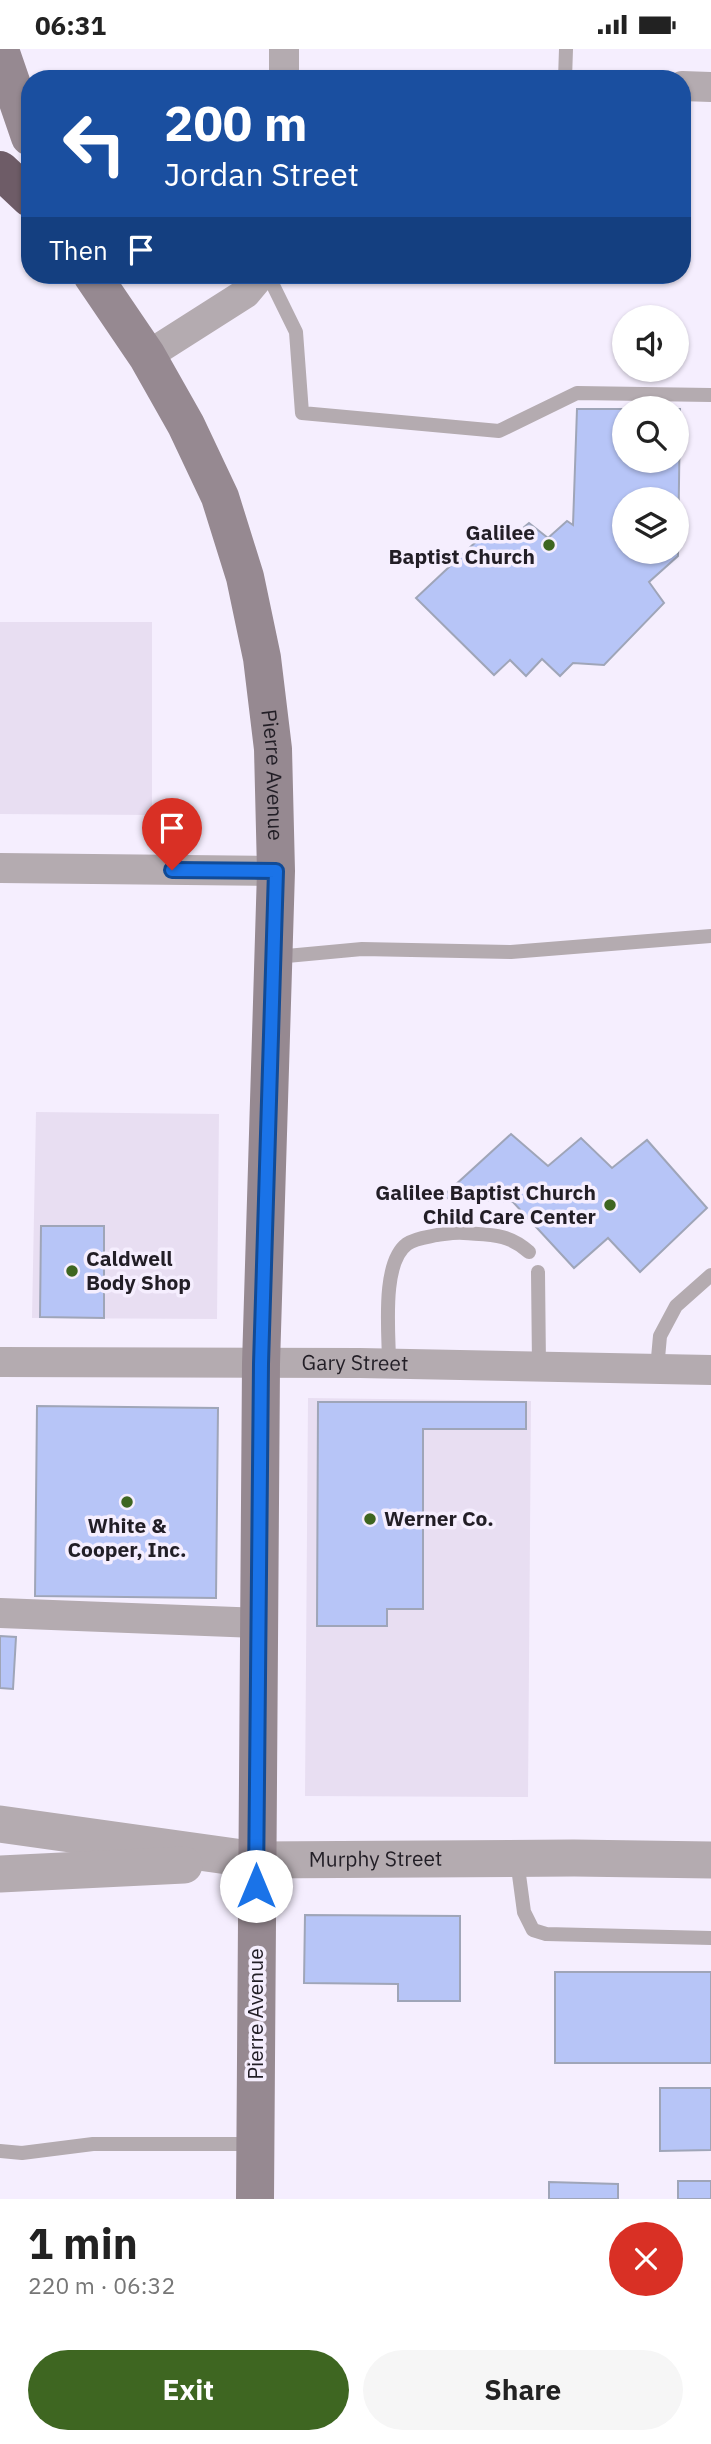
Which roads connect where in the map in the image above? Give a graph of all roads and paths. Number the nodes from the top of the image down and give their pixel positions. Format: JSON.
{"nodes":[{"id":1,"x":284,"y":49,"type":"edge"},
{"id":2,"x":566,"y":49,"type":"edge"},
{"id":3,"x":0,"y":50,"type":"edge"},
{"id":4,"x":284,"y":70,"type":"edge"},
{"id":5,"x":565,"y":70,"type":"edge"},
{"id":6,"x":691,"y":86,"type":"edge"},
{"id":7,"x":711,"y":87,"type":"edge"},
{"id":8,"x":21,"y":112,"type":"edge"},
{"id":9,"x":0,"y":136,"type":"edge"},
{"id":10,"x":21,"y":168,"type":"edge"},
{"id":11,"x":0,"y":170,"type":"edge"},
{"id":12,"x":21,"y":190,"type":"edge"},
{"id":13,"x":98,"y":284,"type":"edge"},
{"id":14,"x":254,"y":284,"type":"edge"},
{"id":15,"x":272,"y":284,"type":"edge"},
{"id":16,"x":147,"y":356,"type":"junction"},
{"id":17,"x":711,"y":394,"type":"edge"},
{"id":18,"x":0,"y":868,"type":"edge"},
{"id":19,"x":276,"y":871,"type":"junction"},
{"id":20,"x":711,"y":936,"type":"edge"},
{"id":21,"x":273,"y":957,"type":"junction"},
{"id":22,"x":529,"y":1252,"type":"dead end"},
{"id":23,"x":538,"y":1272,"type":"dead end"},
{"id":24,"x":711,"y":1275,"type":"edge"},
{"id":25,"x":0,"y":1362,"type":"edge"},
{"id":26,"x":389,"y":1363,"type":"junction"},
{"id":27,"x":261,"y":1364,"type":"junction"},
{"id":28,"x":539,"y":1366,"type":"junction"},
{"id":29,"x":657,"y":1369,"type":"junction"},
{"id":30,"x":711,"y":1370,"type":"edge"},
{"id":31,"x":0,"y":1613,"type":"edge"},
{"id":32,"x":259,"y":1623,"type":"junction"},
{"id":33,"x":0,"y":1824,"type":"edge"},
{"id":34,"x":517,"y":1858,"type":"junction"},
{"id":35,"x":256,"y":1860,"type":"junction"},
{"id":36,"x":711,"y":1860,"type":"edge"},
{"id":37,"x":0,"y":1874,"type":"edge"},
{"id":38,"x":711,"y":1938,"type":"edge"},
{"id":39,"x":255,"y":2144,"type":"junction"},
{"id":40,"x":0,"y":2151,"type":"edge"},
{"id":41,"x":255,"y":2199,"type":"edge"}],
"edges":[{"from":1,"to":4,"type":"street"},
{"from":2,"to":5,"type":"lane"},
{"from":3,"to":8,"type":"main road"},
{"from":6,"to":7,"type":"street"},
{"from":9,"to":10,"type":"main road"},
{"from":11,"to":12,"type":"highway"},
{"from":13,"to":16,"type":"main road","name":"Pierre Avenue"},
{"from":14,"to":16,"type":"street"},
{"from":15,"to":17,"type":"lane"},
{"from":16,"to":19,"type":"main road","name":"Pierre Avenue"},
{"from":18,"to":19,"type":"street"},
{"from":19,"to":21,"type":"main road","name":"Pierre Avenue"},
{"from":20,"to":21,"type":"lane"},
{"from":21,"to":27,"type":"main road","name":"Pierre Avenue"},
{"from":22,"to":26,"type":"lane"},
{"from":23,"to":28,"type":"lane"},
{"from":24,"to":29,"type":"lane"},
{"from":25,"to":27,"type":"street","name":"Gary Street"},
{"from":26,"to":27,"type":"street","name":"Gary Street"},
{"from":26,"to":28,"type":"street","name":"Gary Street"},
{"from":27,"to":32,"type":"main road","name":"Pierre Avenue"},
{"from":28,"to":29,"type":"street","name":"Gary Street"},
{"from":29,"to":30,"type":"street","name":"Gary Street"},
{"from":31,"to":32,"type":"street"},
{"from":32,"to":35,"type":"main road","name":"Pierre Avenue"},
{"from":33,"to":35,"type":"street","name":"Murphy Street"},
{"from":34,"to":35,"type":"street","name":"Murphy Street"},
{"from":34,"to":36,"type":"street","name":"Murphy Street"},
{"from":34,"to":38,"type":"lane"},
{"from":35,"to":37,"type":"street"},
{"from":35,"to":39,"type":"main road","name":"Pierre Avenue"},
{"from":39,"to":40,"type":"lane"},
{"from":39,"to":41,"type":"main road","name":"Pierre Avenue"}]}
